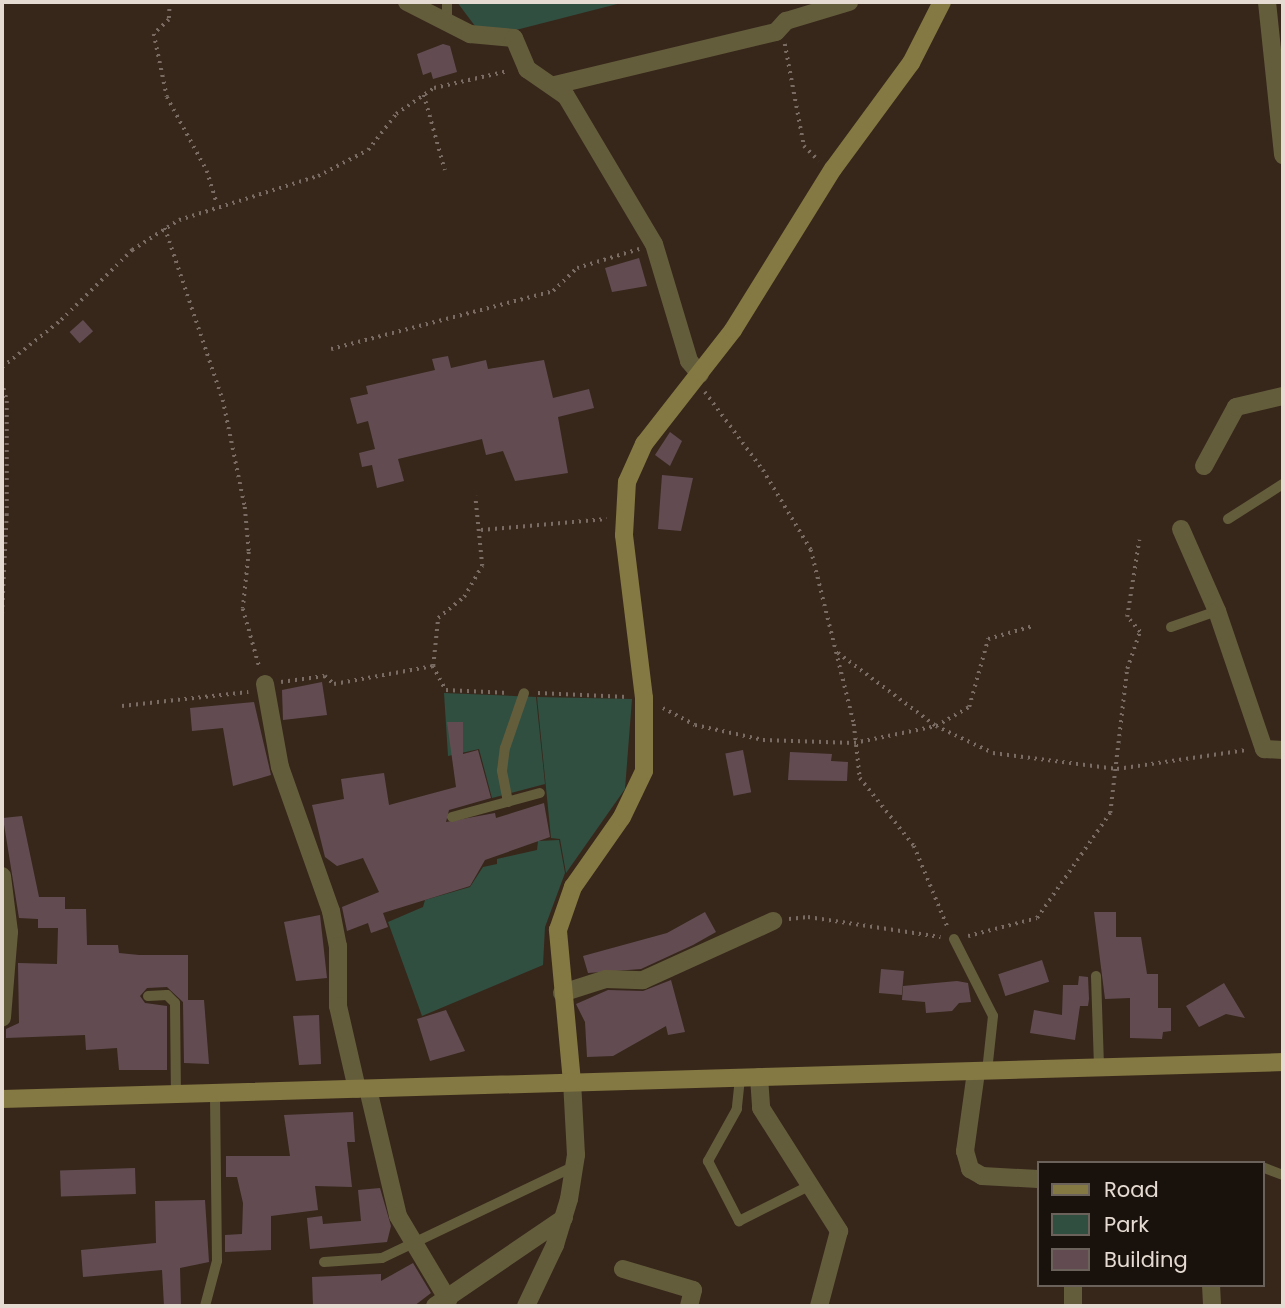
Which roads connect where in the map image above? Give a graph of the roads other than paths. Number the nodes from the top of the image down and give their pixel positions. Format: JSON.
{"nodes":[{"id":1,"x":407,"y":2,"type":"edge"},
{"id":2,"x":447,"y":2,"type":"edge"},
{"id":3,"x":849,"y":2,"type":"edge"},
{"id":4,"x":942,"y":2,"type":"edge"},
{"id":5,"x":1267,"y":2,"type":"edge"},
{"id":6,"x":447,"y":25,"type":"junction"},
{"id":7,"x":555,"y":85,"type":"junction"},
{"id":8,"x":1283,"y":155,"type":"edge"},
{"id":9,"x":697,"y":377,"type":"junction"},
{"id":10,"x":1283,"y":396,"type":"edge"},
{"id":11,"x":1204,"y":466,"type":"dead end"},
{"id":12,"x":1283,"y":484,"type":"edge"},
{"id":13,"x":1227,"y":519,"type":"dead end"},
{"id":14,"x":1181,"y":529,"type":"dead end"},
{"id":15,"x":1217,"y":611,"type":"junction"},
{"id":16,"x":1171,"y":627,"type":"dead end"},
{"id":17,"x":265,"y":687,"type":"road end"},
{"id":18,"x":524,"y":693,"type":"road end"},
{"id":19,"x":1283,"y":750,"type":"edge"},
{"id":20,"x":540,"y":793,"type":"dead end"},
{"id":21,"x":508,"y":802,"type":"junction"},
{"id":22,"x":452,"y":817,"type":"dead end"},
{"id":23,"x":2,"y":876,"type":"edge"},
{"id":24,"x":773,"y":921,"type":"road end"},
{"id":25,"x":954,"y":939,"type":"road end"},
{"id":26,"x":1096,"y":976,"type":"dead end"},
{"id":27,"x":562,"y":993,"type":"junction"},
{"id":28,"x":148,"y":996,"type":"dead end"},
{"id":29,"x":2,"y":1018,"type":"edge"},
{"id":30,"x":1283,"y":1062,"type":"edge"},
{"id":31,"x":1099,"y":1068,"type":"junction"},
{"id":32,"x":981,"y":1072,"type":"junction"},
{"id":33,"x":759,"y":1077,"type":"junction"},
{"id":34,"x":740,"y":1078,"type":"junction"},
{"id":35,"x":572,"y":1082,"type":"junction"},
{"id":36,"x":362,"y":1089,"type":"junction"},
{"id":37,"x":215,"y":1093,"type":"junction"},
{"id":38,"x":176,"y":1094,"type":"junction"},
{"id":39,"x":2,"y":1099,"type":"edge"},
{"id":40,"x":575,"y":1166,"type":"junction"},
{"id":41,"x":1264,"y":1168,"type":"edge"},
{"id":42,"x":1283,"y":1175,"type":"edge"},
{"id":43,"x":1036,"y":1179,"type":"edge"},
{"id":44,"x":809,"y":1186,"type":"junction"},
{"id":45,"x":564,"y":1218,"type":"junction"},
{"id":46,"x":414,"y":1245,"type":"junction"},
{"id":47,"x":324,"y":1262,"type":"dead end"},
{"id":48,"x":623,"y":1269,"type":"dead end"},
{"id":49,"x":1073,"y":1287,"type":"edge"},
{"id":50,"x":1212,"y":1287,"type":"edge"},
{"id":51,"x":441,"y":1303,"type":"edge"},
{"id":52,"x":205,"y":1306,"type":"edge"},
{"id":53,"x":526,"y":1306,"type":"edge"},
{"id":54,"x":689,"y":1306,"type":"edge"},
{"id":55,"x":819,"y":1306,"type":"edge"},
{"id":56,"x":1073,"y":1306,"type":"edge"},
{"id":57,"x":1212,"y":1306,"type":"edge"}],
"edges":[{"from":1,"to":6,"type":"street"},
{"from":2,"to":6,"type":"lane"},
{"from":3,"to":7,"type":"street"},
{"from":4,"to":9,"type":"street"},
{"from":5,"to":8,"type":"street"},
{"from":6,"to":7,"type":"street"},
{"from":7,"to":9,"type":"street"},
{"from":9,"to":27,"type":"street"},
{"from":10,"to":11,"type":"street"},
{"from":12,"to":13,"type":"lane"},
{"from":14,"to":15,"type":"street"},
{"from":15,"to":16,"type":"lane"},
{"from":15,"to":19,"type":"street"},
{"from":17,"to":36,"type":"street"},
{"from":18,"to":21,"type":"lane"},
{"from":20,"to":21,"type":"lane"},
{"from":21,"to":22,"type":"lane"},
{"from":23,"to":29,"type":"street"},
{"from":24,"to":27,"type":"street"},
{"from":25,"to":32,"type":"lane"},
{"from":26,"to":31,"type":"lane"},
{"from":27,"to":35,"type":"street"},
{"from":28,"to":38,"type":"lane"},
{"from":30,"to":31,"type":"street"},
{"from":31,"to":32,"type":"street"},
{"from":32,"to":33,"type":"street"},
{"from":32,"to":43,"type":"street"},
{"from":33,"to":34,"type":"street"},
{"from":33,"to":44,"type":"street"},
{"from":34,"to":35,"type":"street"},
{"from":34,"to":44,"type":"lane"},
{"from":35,"to":36,"type":"street"},
{"from":35,"to":40,"type":"street"},
{"from":36,"to":37,"type":"street"},
{"from":36,"to":46,"type":"street"},
{"from":37,"to":38,"type":"street"},
{"from":37,"to":52,"type":"lane"},
{"from":38,"to":39,"type":"street"},
{"from":40,"to":45,"type":"street"},
{"from":40,"to":46,"type":"lane"},
{"from":41,"to":42,"type":"lane"},
{"from":44,"to":55,"type":"street"},
{"from":45,"to":51,"type":"street"},
{"from":45,"to":53,"type":"street"},
{"from":46,"to":47,"type":"lane"},
{"from":46,"to":51,"type":"street"},
{"from":48,"to":54,"type":"street"},
{"from":49,"to":56,"type":"street"},
{"from":50,"to":57,"type":"street"}]}
